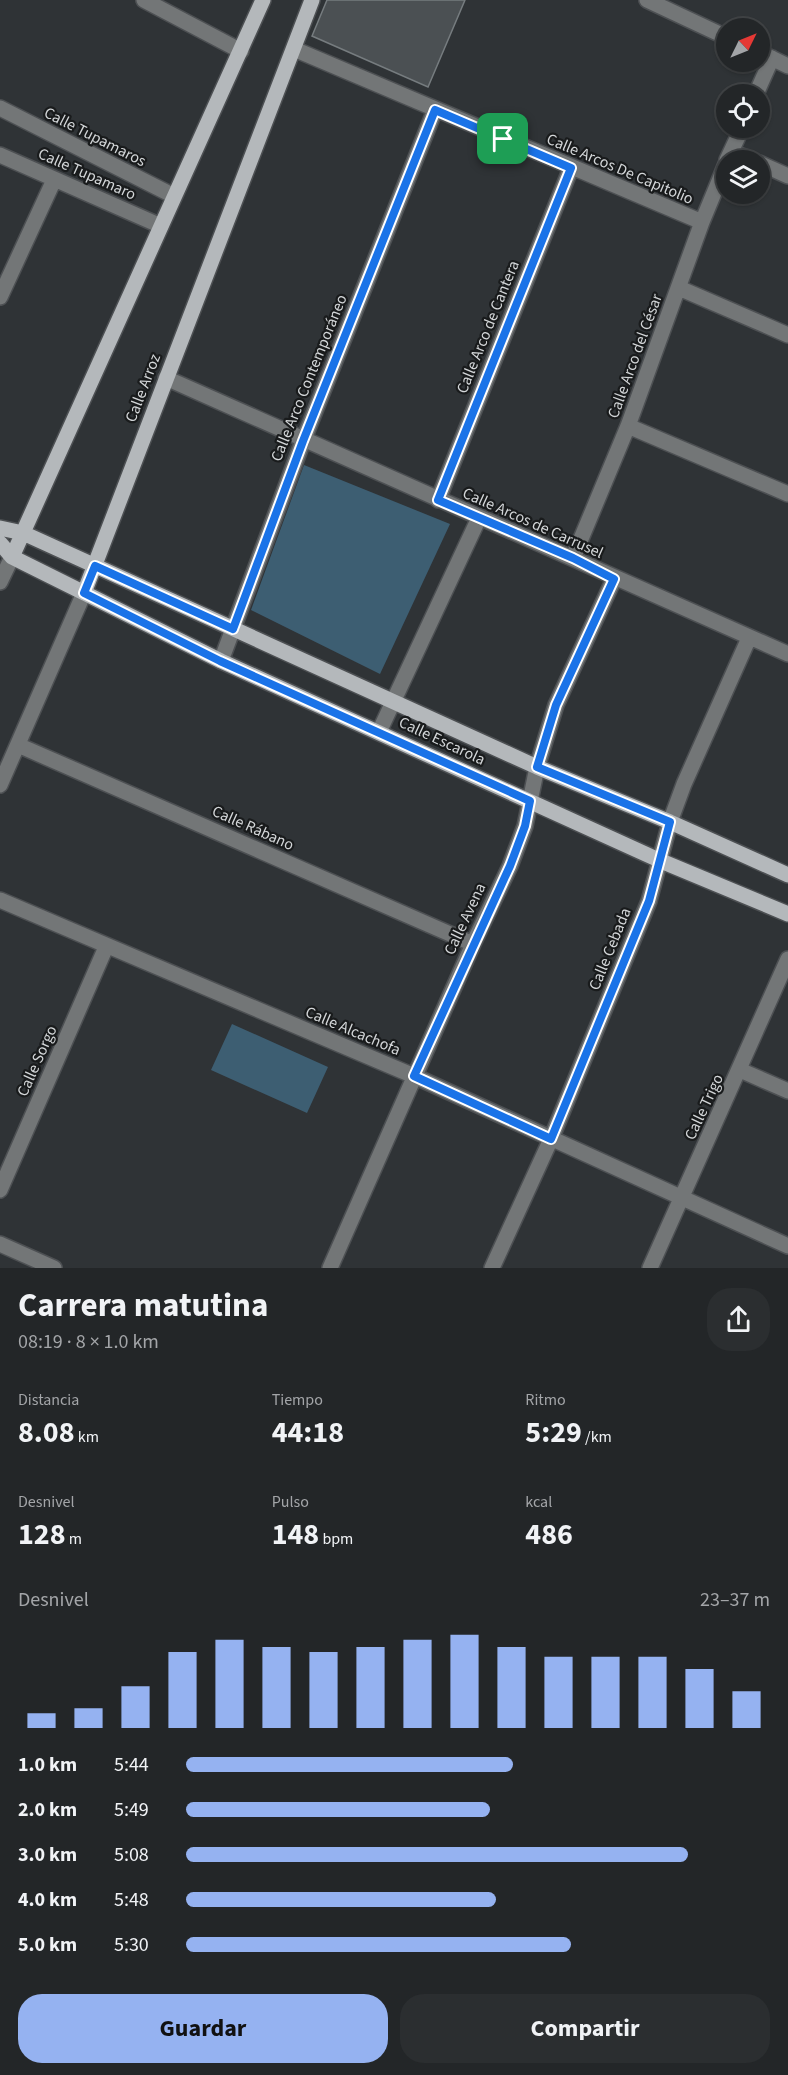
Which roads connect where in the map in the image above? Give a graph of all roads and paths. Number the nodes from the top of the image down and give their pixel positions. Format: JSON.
{"nodes":[{"id":1,"x":144,"y":0,"type":"edge"},
{"id":2,"x":263,"y":0,"type":"edge"},
{"id":3,"x":312,"y":0,"type":"edge"},
{"id":4,"x":647,"y":0,"type":"edge"},
{"id":5,"x":716,"y":32,"type":"edge"},
{"id":6,"x":294,"y":49,"type":"junction"},
{"id":7,"x":241,"y":51,"type":"junction"},
{"id":8,"x":770,"y":57,"type":"edge"},
{"id":9,"x":788,"y":66,"type":"edge"},
{"id":10,"x":0,"y":108,"type":"edge"},
{"id":11,"x":435,"y":110,"type":"junction"},
{"id":12,"x":0,"y":155,"type":"edge"},
{"id":13,"x":571,"y":168,"type":"junction"},
{"id":14,"x":770,"y":169,"type":"edge"},
{"id":15,"x":788,"y":176,"type":"edge"},
{"id":16,"x":54,"y":180,"type":"junction"},
{"id":17,"x":716,"y":188,"type":"edge"},
{"id":18,"x":174,"y":196,"type":"junction"},
{"id":19,"x":702,"y":222,"type":"junction"},
{"id":20,"x":160,"y":226,"type":"junction"},
{"id":21,"x":679,"y":288,"type":"junction"},
{"id":22,"x":0,"y":297,"type":"edge"},
{"id":23,"x":788,"y":335,"type":"edge"},
{"id":24,"x":166,"y":378,"type":"junction"},
{"id":25,"x":628,"y":426,"type":"junction"},
{"id":26,"x":303,"y":441,"type":"junction"},
{"id":27,"x":788,"y":494,"type":"edge"},
{"id":28,"x":438,"y":500,"type":"junction"},
{"id":29,"x":479,"y":518,"type":"junction"},
{"id":30,"x":0,"y":528,"type":"edge"},
{"id":31,"x":23,"y":532,"type":"junction"},
{"id":32,"x":0,"y":543,"type":"edge"},
{"id":33,"x":12,"y":556,"type":"junction"},
{"id":34,"x":573,"y":558,"type":"junction"},
{"id":35,"x":95,"y":566,"type":"junction"},
{"id":36,"x":614,"y":579,"type":"junction"},
{"id":37,"x":0,"y":582,"type":"edge"},
{"id":38,"x":84,"y":593,"type":"junction"},
{"id":39,"x":233,"y":629,"type":"junction"},
{"id":40,"x":749,"y":638,"type":"junction"},
{"id":41,"x":788,"y":654,"type":"edge"},
{"id":42,"x":220,"y":661,"type":"junction"},
{"id":43,"x":392,"y":702,"type":"junction"},
{"id":44,"x":379,"y":732,"type":"junction"},
{"id":45,"x":18,"y":745,"type":"junction"},
{"id":46,"x":537,"y":767,"type":"junction"},
{"id":47,"x":0,"y":785,"type":"edge"},
{"id":48,"x":530,"y":801,"type":"junction"},
{"id":49,"x":670,"y":822,"type":"junction"},
{"id":50,"x":661,"y":861,"type":"junction"},
{"id":51,"x":788,"y":875,"type":"edge"},
{"id":52,"x":0,"y":900,"type":"edge"},
{"id":53,"x":788,"y":914,"type":"edge"},
{"id":54,"x":473,"y":944,"type":"junction"},
{"id":55,"x":106,"y":947,"type":"junction"},
{"id":56,"x":788,"y":959,"type":"edge"},
{"id":57,"x":740,"y":1070,"type":"junction"},
{"id":58,"x":414,"y":1076,"type":"junction"},
{"id":59,"x":788,"y":1090,"type":"edge"},
{"id":60,"x":551,"y":1139,"type":"junction"},
{"id":61,"x":0,"y":1190,"type":"edge"},
{"id":62,"x":682,"y":1198,"type":"junction"},
{"id":63,"x":0,"y":1244,"type":"edge"},
{"id":64,"x":788,"y":1246,"type":"edge"},
{"id":65,"x":54,"y":1268,"type":"edge"},
{"id":66,"x":330,"y":1268,"type":"edge"},
{"id":67,"x":492,"y":1268,"type":"edge"},
{"id":68,"x":650,"y":1268,"type":"edge"}],
"edges":[{"from":1,"to":7,"type":"street"},
{"from":2,"to":7,"type":"main road"},
{"from":3,"to":6,"type":"main road","name":"Calle Arroz"},
{"from":4,"to":5,"type":"street"},
{"from":6,"to":11,"type":"street","name":"Calle Arcos De Capitolio"},
{"from":6,"to":24,"type":"main road","name":"Calle Arroz"},
{"from":7,"to":18,"type":"main road"},
{"from":8,"to":9,"type":"street"},
{"from":10,"to":18,"type":"street","name":"Calle Tupamaros"},
{"from":11,"to":13,"type":"street","name":"Calle Arcos De Capitolio"},
{"from":11,"to":26,"type":"street","name":"Calle Arco Contemporáneo"},
{"from":12,"to":16,"type":"street","name":"Calle Tupamaro"},
{"from":13,"to":19,"type":"street","name":"Calle Arcos De Capitolio"},
{"from":13,"to":28,"type":"street","name":"Calle Arco de Cantera"},
{"from":14,"to":15,"type":"street"},
{"from":16,"to":20,"type":"street","name":"Calle Tupamaro"},
{"from":16,"to":22,"type":"street"},
{"from":17,"to":19,"type":"street","name":"Calle Arco del César"},
{"from":18,"to":20,"type":"main road"},
{"from":19,"to":21,"type":"street","name":"Calle Arco del César"},
{"from":20,"to":31,"type":"main road"},
{"from":21,"to":23,"type":"street"},
{"from":21,"to":25,"type":"street","name":"Calle Arco del César"},
{"from":24,"to":26,"type":"street","name":"Calle Arcos de Carrusel"},
{"from":24,"to":35,"type":"main road","name":"Calle Arroz"},
{"from":25,"to":27,"type":"street"},
{"from":25,"to":34,"type":"street","name":"Calle Arco del César"},
{"from":26,"to":28,"type":"street","name":"Calle Arcos de Carrusel"},
{"from":26,"to":39,"type":"street","name":"Calle Arco Contemporáneo"},
{"from":28,"to":29,"type":"street","name":"Calle Arcos de Carrusel"},
{"from":29,"to":34,"type":"street","name":"Calle Arcos de Carrusel"},
{"from":29,"to":43,"type":"street"},
{"from":30,"to":31,"type":"main road","name":"Calle Escarola"},
{"from":31,"to":33,"type":"main road"},
{"from":31,"to":35,"type":"main road","name":"Calle Escarola"},
{"from":32,"to":33,"type":"main road"},
{"from":33,"to":37,"type":"street"},
{"from":33,"to":38,"type":"main road","name":"Calle Escarola"},
{"from":34,"to":36,"type":"street","name":"Calle Arcos de Carrusel"},
{"from":35,"to":38,"type":"main road","name":"Calle Arroz"},
{"from":35,"to":39,"type":"main road","name":"Calle Escarola"},
{"from":36,"to":40,"type":"street","name":"Calle Arcos de Carrusel"},
{"from":36,"to":46,"type":"street","name":"Calle Avena"},
{"from":38,"to":42,"type":"main road","name":"Calle Escarola"},
{"from":38,"to":45,"type":"street","name":"Calle Arroz"},
{"from":39,"to":42,"type":"street","name":"Calle Arco Contemporáneo"},
{"from":39,"to":43,"type":"main road","name":"Calle Escarola"},
{"from":40,"to":41,"type":"street","name":"Calle Arcos de Carrusel"},
{"from":40,"to":49,"type":"street","name":"Calle Cebada"},
{"from":42,"to":44,"type":"main road","name":"Calle Escarola"},
{"from":43,"to":44,"type":"street"},
{"from":43,"to":46,"type":"main road","name":"Calle Escarola"},
{"from":44,"to":48,"type":"main road","name":"Calle Escarola"},
{"from":45,"to":47,"type":"street","name":"Calle Arroz"},
{"from":45,"to":54,"type":"street","name":"Calle Rábano"},
{"from":46,"to":48,"type":"street","name":"Calle Avena"},
{"from":46,"to":49,"type":"main road","name":"Calle Escarola"},
{"from":48,"to":50,"type":"main road","name":"Calle Escarola"},
{"from":48,"to":54,"type":"street","name":"Calle Avena"},
{"from":49,"to":50,"type":"street","name":"Calle Cebada"},
{"from":49,"to":51,"type":"main road","name":"Calle Escarola"},
{"from":50,"to":53,"type":"main road","name":"Calle Escarola"},
{"from":50,"to":60,"type":"street","name":"Calle Cebada"},
{"from":52,"to":55,"type":"street","name":"Calle Alcachofa"},
{"from":54,"to":58,"type":"street","name":"Calle Avena"},
{"from":55,"to":58,"type":"street","name":"Calle Alcachofa"},
{"from":55,"to":61,"type":"street","name":"Calle Sorgo"},
{"from":56,"to":57,"type":"street","name":"Calle Trigo"},
{"from":57,"to":59,"type":"street"},
{"from":57,"to":62,"type":"street","name":"Calle Trigo"},
{"from":58,"to":60,"type":"street","name":"Calle Alcachofa"},
{"from":58,"to":66,"type":"street","name":"Calle Avena"},
{"from":60,"to":62,"type":"street","name":"Calle Alcachofa"},
{"from":60,"to":67,"type":"street","name":"Calle Cebada"},
{"from":62,"to":64,"type":"street","name":"Calle Alcachofa"},
{"from":62,"to":68,"type":"street","name":"Calle Trigo"},
{"from":63,"to":65,"type":"street"}]}
